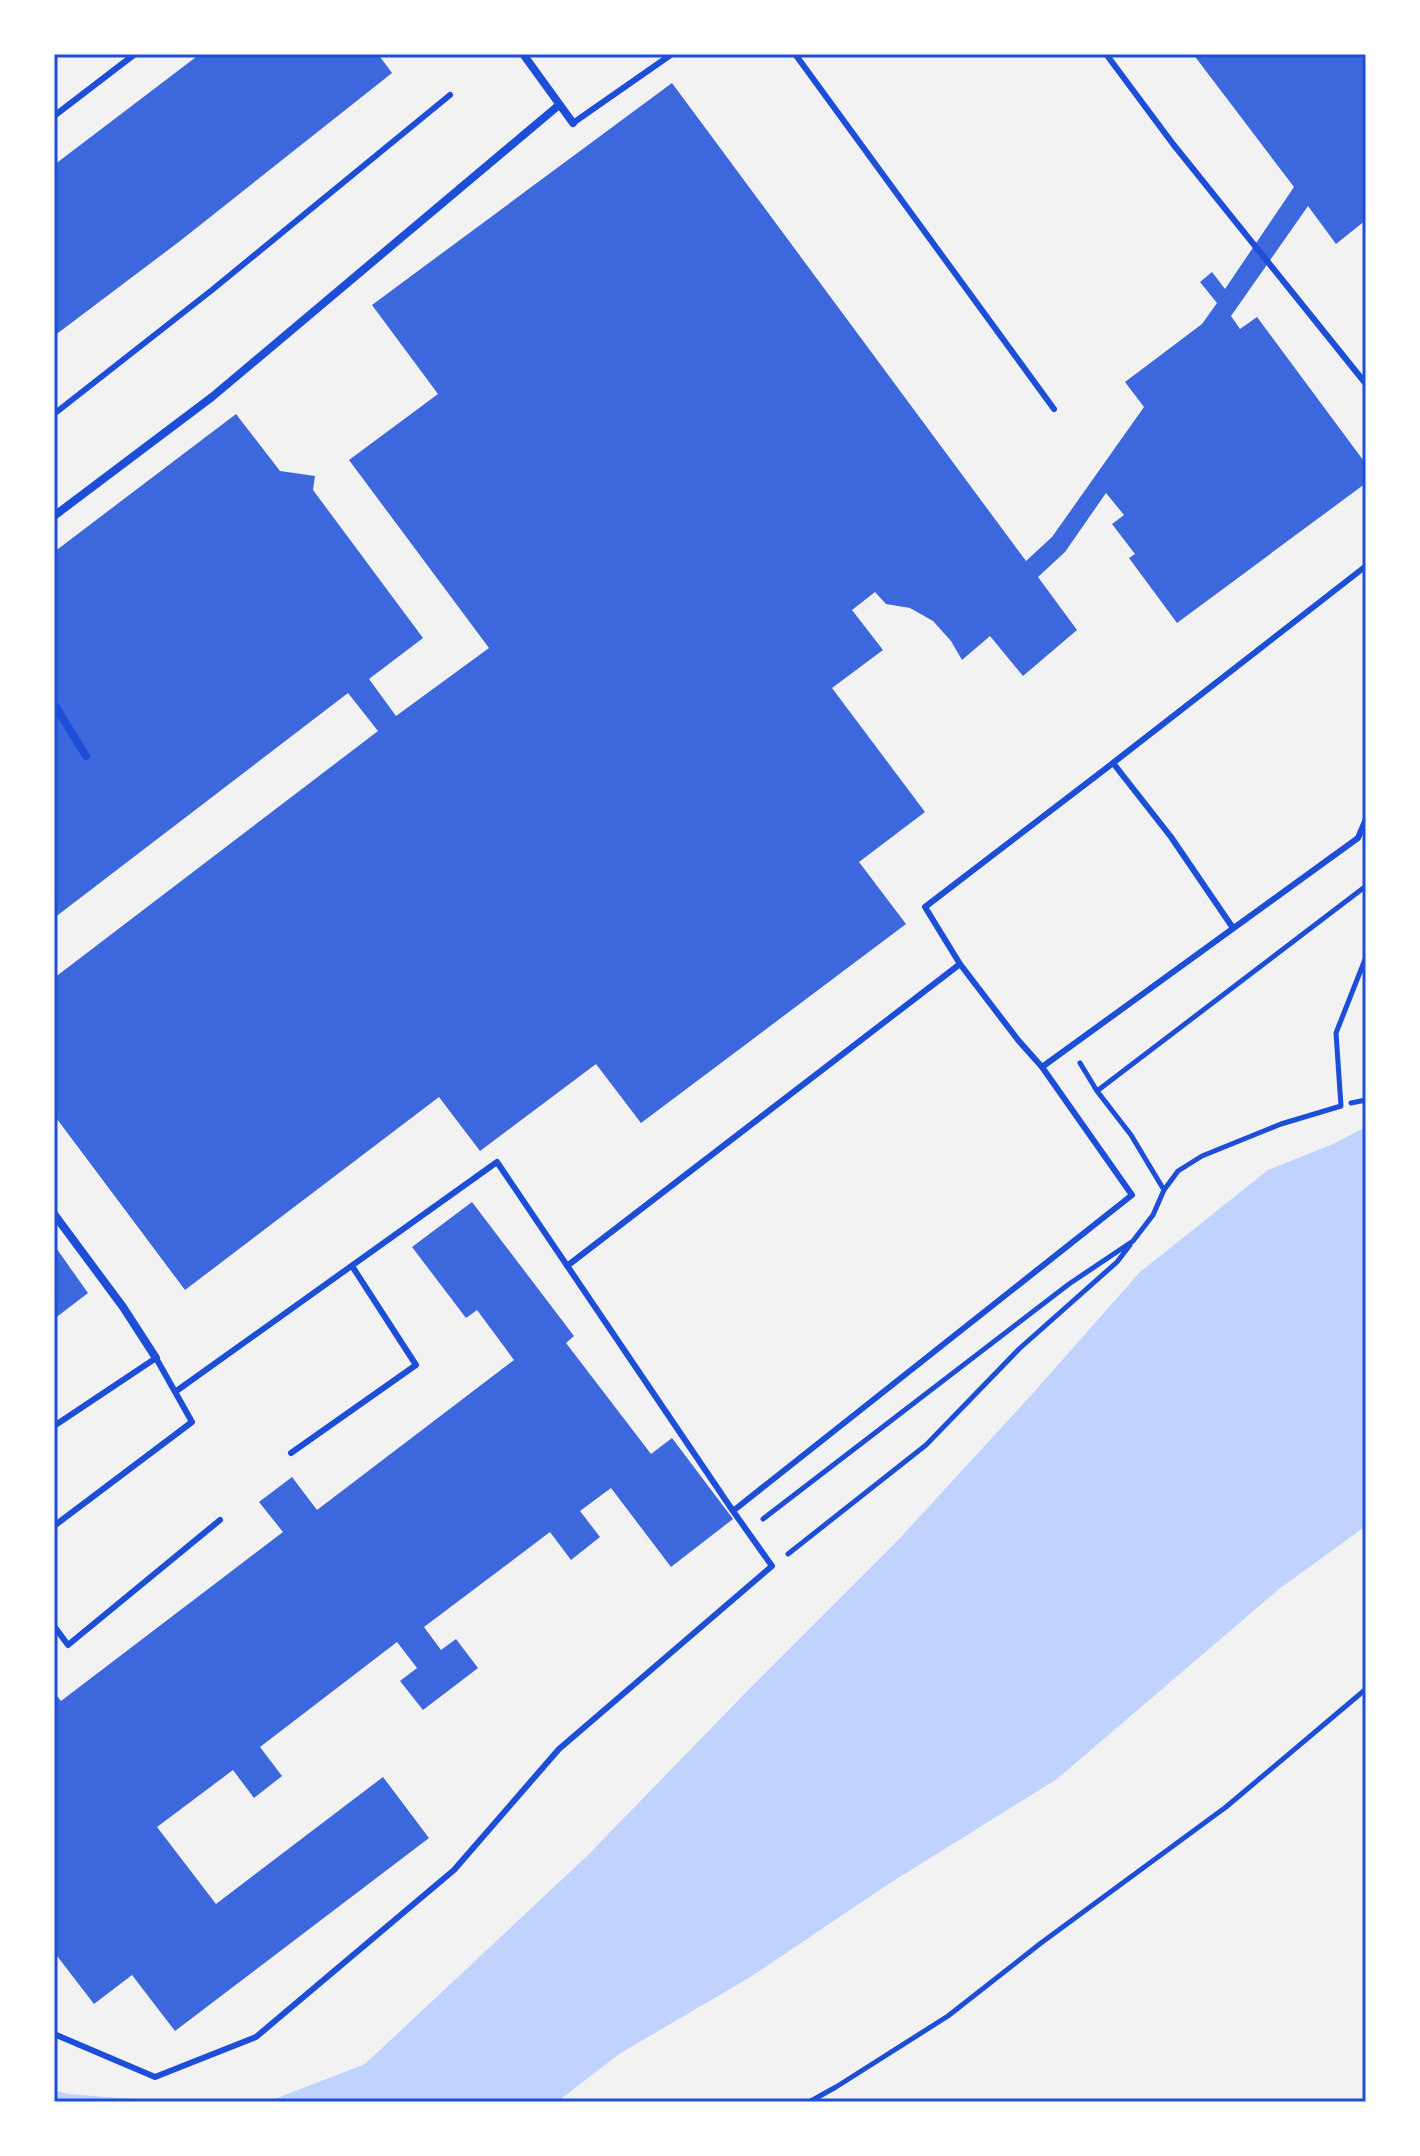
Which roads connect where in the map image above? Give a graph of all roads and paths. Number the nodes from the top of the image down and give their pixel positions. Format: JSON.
{"nodes":[{"id":1,"x":135,"y":54,"type":"edge"},
{"id":2,"x":523,"y":54,"type":"edge"},
{"id":3,"x":672,"y":54,"type":"edge"},
{"id":4,"x":795,"y":54,"type":"edge"},
{"id":5,"x":1106,"y":54,"type":"edge"},
{"id":6,"x":450,"y":95,"type":"dead end"},
{"id":7,"x":559,"y":105,"type":"junction"},
{"id":8,"x":54,"y":116,"type":"edge"},
{"id":9,"x":573,"y":123,"type":"joint"},
{"id":10,"x":1366,"y":384,"type":"edge"},
{"id":11,"x":1054,"y":409,"type":"dead end"},
{"id":12,"x":54,"y":414,"type":"edge"},
{"id":13,"x":54,"y":516,"type":"edge"},
{"id":14,"x":1366,"y":566,"type":"edge"},
{"id":15,"x":54,"y":704,"type":"edge"},
{"id":16,"x":86,"y":756,"type":"dead end"},
{"id":17,"x":1113,"y":763,"type":"junction"},
{"id":18,"x":1366,"y":819,"type":"edge"},
{"id":19,"x":1366,"y":886,"type":"edge"},
{"id":20,"x":1233,"y":928,"type":"junction"},
{"id":21,"x":1366,"y":957,"type":"edge"},
{"id":22,"x":960,"y":964,"type":"junction"},
{"id":23,"x":1070,"y":1047,"type":"junction"},
{"id":24,"x":1042,"y":1067,"type":"junction"},
{"id":25,"x":1097,"y":1091,"type":"junction"},
{"id":26,"x":1366,"y":1100,"type":"edge"},
{"id":27,"x":1351,"y":1103,"type":"dead end"},
{"id":28,"x":1164,"y":1190,"type":"junction"},
{"id":29,"x":54,"y":1214,"type":"edge"},
{"id":30,"x":1133,"y":1241,"type":"junction"},
{"id":31,"x":352,"y":1266,"type":"junction"},
{"id":32,"x":567,"y":1266,"type":"junction"},
{"id":33,"x":156,"y":1358,"type":"junction"},
{"id":34,"x":175,"y":1392,"type":"junction"},
{"id":35,"x":54,"y":1426,"type":"edge"},
{"id":36,"x":291,"y":1453,"type":"dead end"},
{"id":37,"x":733,"y":1511,"type":"junction"},
{"id":38,"x":220,"y":1520,"type":"dead end"},
{"id":39,"x":54,"y":1526,"type":"edge"},
{"id":40,"x":748,"y":1531,"type":"junction"},
{"id":41,"x":772,"y":1566,"type":"junction"},
{"id":42,"x":54,"y":1626,"type":"edge"},
{"id":43,"x":1366,"y":1689,"type":"edge"},
{"id":44,"x":54,"y":2034,"type":"edge"},
{"id":45,"x":809,"y":2102,"type":"edge"}],
"edges":[{"from":1,"to":8,"type":"lane"},
{"from":2,"to":7,"type":"street"},
{"from":3,"to":9,"type":"lane"},
{"from":4,"to":11,"type":"lane"},
{"from":5,"to":10,"type":"lane"},
{"from":6,"to":12,"type":"lane"},
{"from":7,"to":9,"type":"street"},
{"from":7,"to":13,"type":"street"},
{"from":14,"to":17,"type":"lane"},
{"from":15,"to":16,"type":"street"},
{"from":17,"to":20,"type":"lane"},
{"from":17,"to":22,"type":"lane"},
{"from":18,"to":20,"type":"lane"},
{"from":19,"to":25,"type":"path"},
{"from":20,"to":23,"type":"lane"},
{"from":21,"to":28,"type":"path"},
{"from":22,"to":24,"type":"lane"},
{"from":22,"to":32,"type":"lane"},
{"from":23,"to":24,"type":"lane"},
{"from":23,"to":25,"type":"path"},
{"from":24,"to":37,"type":"lane"},
{"from":25,"to":28,"type":"path"},
{"from":26,"to":27,"type":"path"},
{"from":28,"to":30,"type":"path"},
{"from":29,"to":33,"type":"street"},
{"from":30,"to":40,"type":"path"},
{"from":30,"to":41,"type":"path"},
{"from":31,"to":32,"type":"lane"},
{"from":31,"to":34,"type":"lane"},
{"from":31,"to":36,"type":"lane"},
{"from":32,"to":37,"type":"lane"},
{"from":33,"to":34,"type":"lane"},
{"from":33,"to":35,"type":"lane"},
{"from":34,"to":39,"type":"lane"},
{"from":37,"to":40,"type":"lane"},
{"from":38,"to":42,"type":"lane"},
{"from":40,"to":41,"type":"lane"},
{"from":41,"to":44,"type":"lane"},
{"from":43,"to":45,"type":"path"}]}
